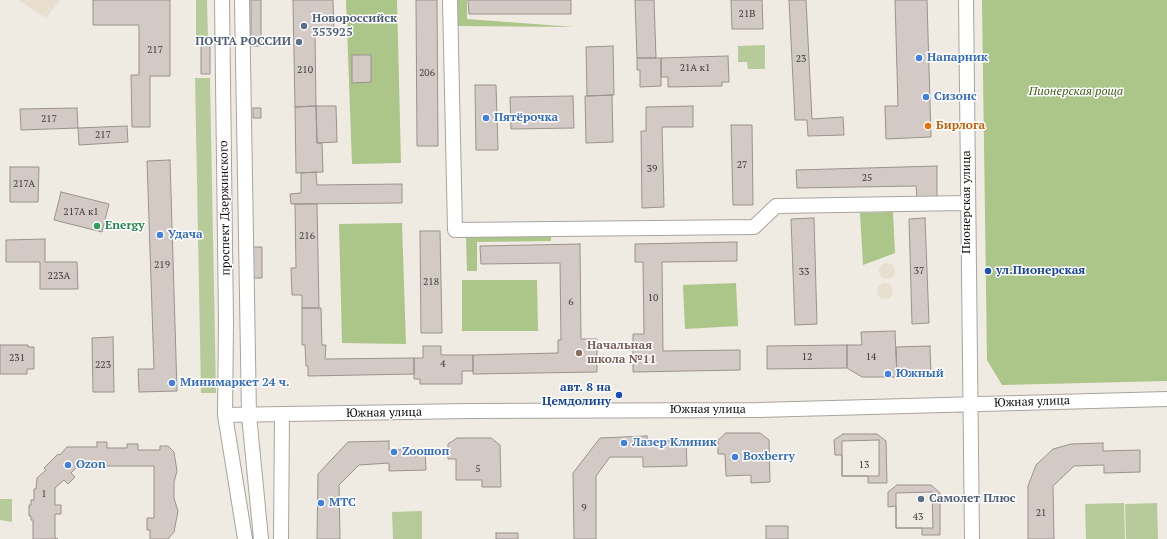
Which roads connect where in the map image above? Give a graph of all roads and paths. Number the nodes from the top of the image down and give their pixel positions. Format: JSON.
{"nodes":[{"id":1,"x":222,"y":0,"type":"edge"},
{"id":2,"x":242,"y":0,"type":"edge"},
{"id":3,"x":450,"y":0,"type":"edge"},
{"id":4,"x":966,"y":0,"type":"edge"},
{"id":5,"x":967,"y":203,"type":"junction"},
{"id":6,"x":1167,"y":399,"type":"edge"},
{"id":7,"x":970,"y":404,"type":"junction"},
{"id":8,"x":225,"y":415,"type":"junction"},
{"id":9,"x":250,"y":415,"type":"junction"},
{"id":10,"x":282,"y":415,"type":"junction"},
{"id":11,"x":242,"y":536,"type":"edge"},
{"id":12,"x":261,"y":539,"type":"edge"},
{"id":13,"x":281,"y":539,"type":"edge"},
{"id":14,"x":972,"y":539,"type":"edge"}],
"edges":[{"from":1,"to":8,"type":"street","name":"проспект Дзержинского"},
{"from":2,"to":9,"type":"street","name":"проспект Дзержинского"},
{"from":3,"to":5,"type":"street"},
{"from":4,"to":5,"type":"street","name":"Пионерская улица"},
{"from":5,"to":7,"type":"street","name":"Пионерская улица"},
{"from":6,"to":7,"type":"street","name":"Южная улица"},
{"from":7,"to":10,"type":"street","name":"Южная улица"},
{"from":7,"to":14,"type":"street","name":"Пионерская улица"},
{"from":8,"to":9,"type":"street"},
{"from":8,"to":11,"type":"street","name":"проспект Дзержинского"},
{"from":9,"to":10,"type":"street","name":"Южная улица"},
{"from":9,"to":12,"type":"street","name":"проспект Дзержинского"},
{"from":10,"to":13,"type":"street"}]}
